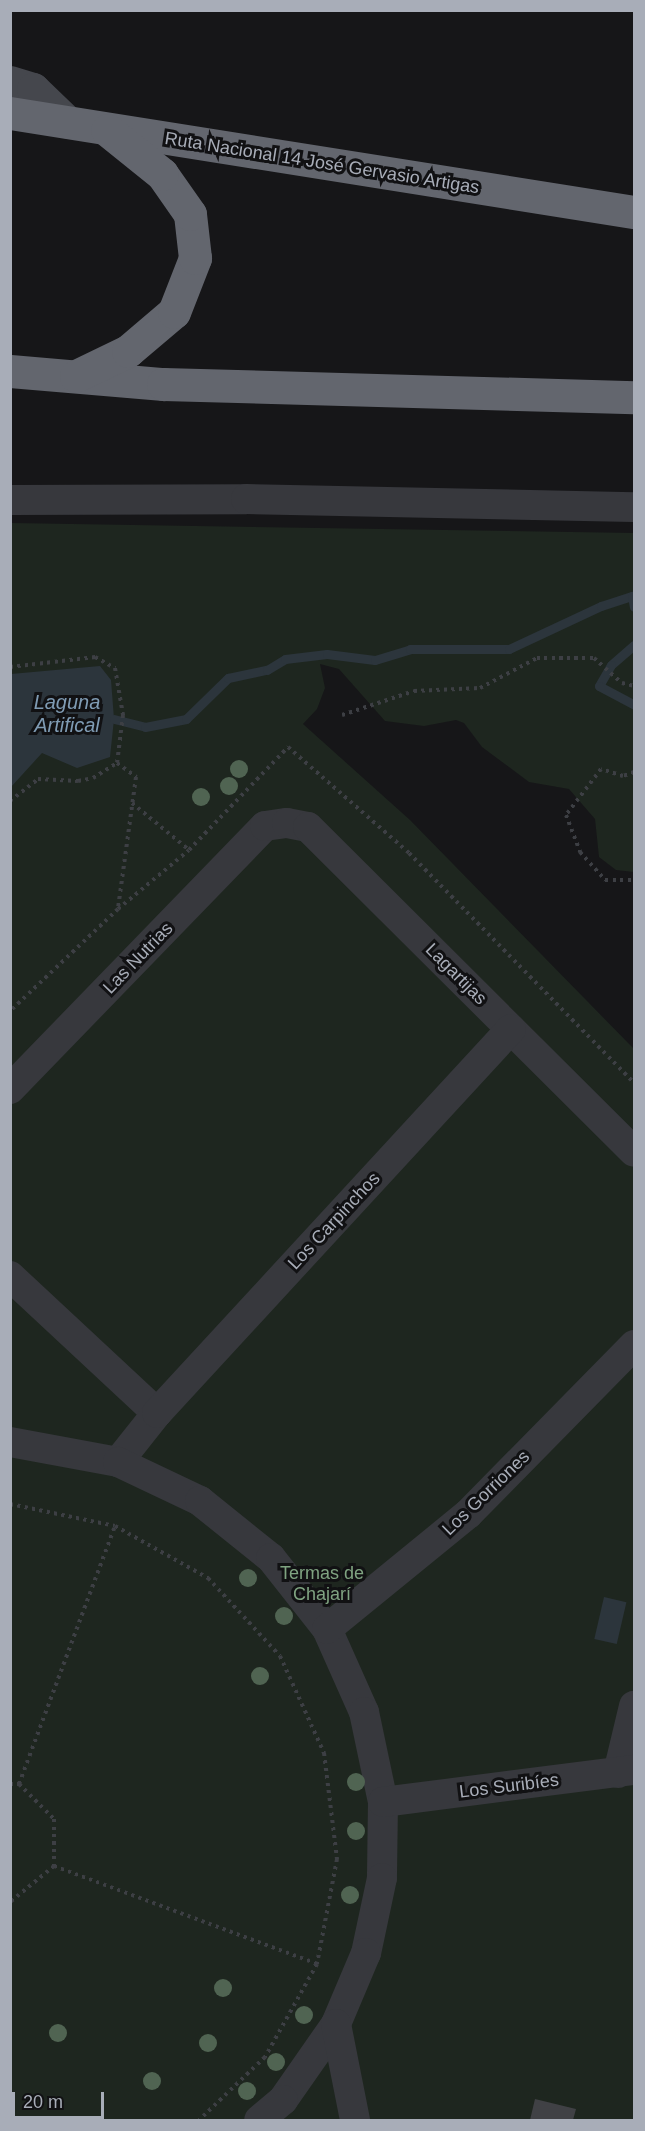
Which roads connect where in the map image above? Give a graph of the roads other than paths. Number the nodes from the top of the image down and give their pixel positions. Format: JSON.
{"nodes":[{"id":1,"x":10,"y":82,"type":"edge"},
{"id":2,"x":10,"y":113,"type":"edge"},
{"id":3,"x":67,"y":122,"type":"junction"},
{"id":4,"x":105,"y":129,"type":"junction"},
{"id":5,"x":634,"y":212,"type":"edge"},
{"id":6,"x":10,"y":371,"type":"edge"},
{"id":7,"x":75,"y":376,"type":"junction"},
{"id":8,"x":634,"y":397,"type":"edge"},
{"id":9,"x":10,"y":500,"type":"edge"},
{"id":10,"x":634,"y":507,"type":"edge"},
{"id":11,"x":265,"y":826,"type":"joint"},
{"id":12,"x":511,"y":1029,"type":"junction"},
{"id":13,"x":10,"y":1089,"type":"edge"},
{"id":14,"x":634,"y":1152,"type":"edge"},
{"id":15,"x":10,"y":1276,"type":"edge"},
{"id":16,"x":634,"y":1345,"type":"edge"},
{"id":17,"x":157,"y":1413,"type":"junction"},
{"id":18,"x":10,"y":1442,"type":"edge"},
{"id":19,"x":118,"y":1462,"type":"junction"},
{"id":20,"x":327,"y":1629,"type":"junction"},
{"id":21,"x":634,"y":1706,"type":"edge"},
{"id":22,"x":626,"y":1771,"type":"edge"},
{"id":23,"x":382,"y":1802,"type":"junction"},
{"id":24,"x":336,"y":2024,"type":"junction"},
{"id":25,"x":259,"y":2121,"type":"edge"},
{"id":26,"x":355,"y":2121,"type":"edge"}],
"edges":[{"from":1,"to":3,"type":"street"},
{"from":2,"to":3,"type":"highway","name":"Ruta Nacional 14 José Gervasio Artigas"},
{"from":3,"to":4,"type":"highway","name":"Ruta Nacional 14 José Gervasio Artigas"},
{"from":4,"to":5,"type":"highway","name":"Ruta Nacional 14 José Gervasio Artigas"},
{"from":4,"to":7,"type":"highway"},
{"from":6,"to":7,"type":"highway"},
{"from":7,"to":8,"type":"highway"},
{"from":9,"to":10,"type":"street"},
{"from":11,"to":12,"type":"street","name":"Lagartijas"},
{"from":11,"to":13,"type":"street","name":"Las Nutrias"},
{"from":12,"to":14,"type":"street","name":"Lagartijas"},
{"from":12,"to":17,"type":"street","name":"Los Carpinchos"},
{"from":15,"to":17,"type":"street"},
{"from":16,"to":20,"type":"street","name":"Los Gorriones"},
{"from":17,"to":19,"type":"street","name":"Los Carpinchos"},
{"from":18,"to":19,"type":"street"},
{"from":19,"to":20,"type":"street"},
{"from":20,"to":23,"type":"street"},
{"from":21,"to":22,"type":"street"},
{"from":22,"to":23,"type":"street","name":"Los Suribíes"},
{"from":23,"to":24,"type":"street"},
{"from":24,"to":25,"type":"street"},
{"from":24,"to":26,"type":"street"}]}
